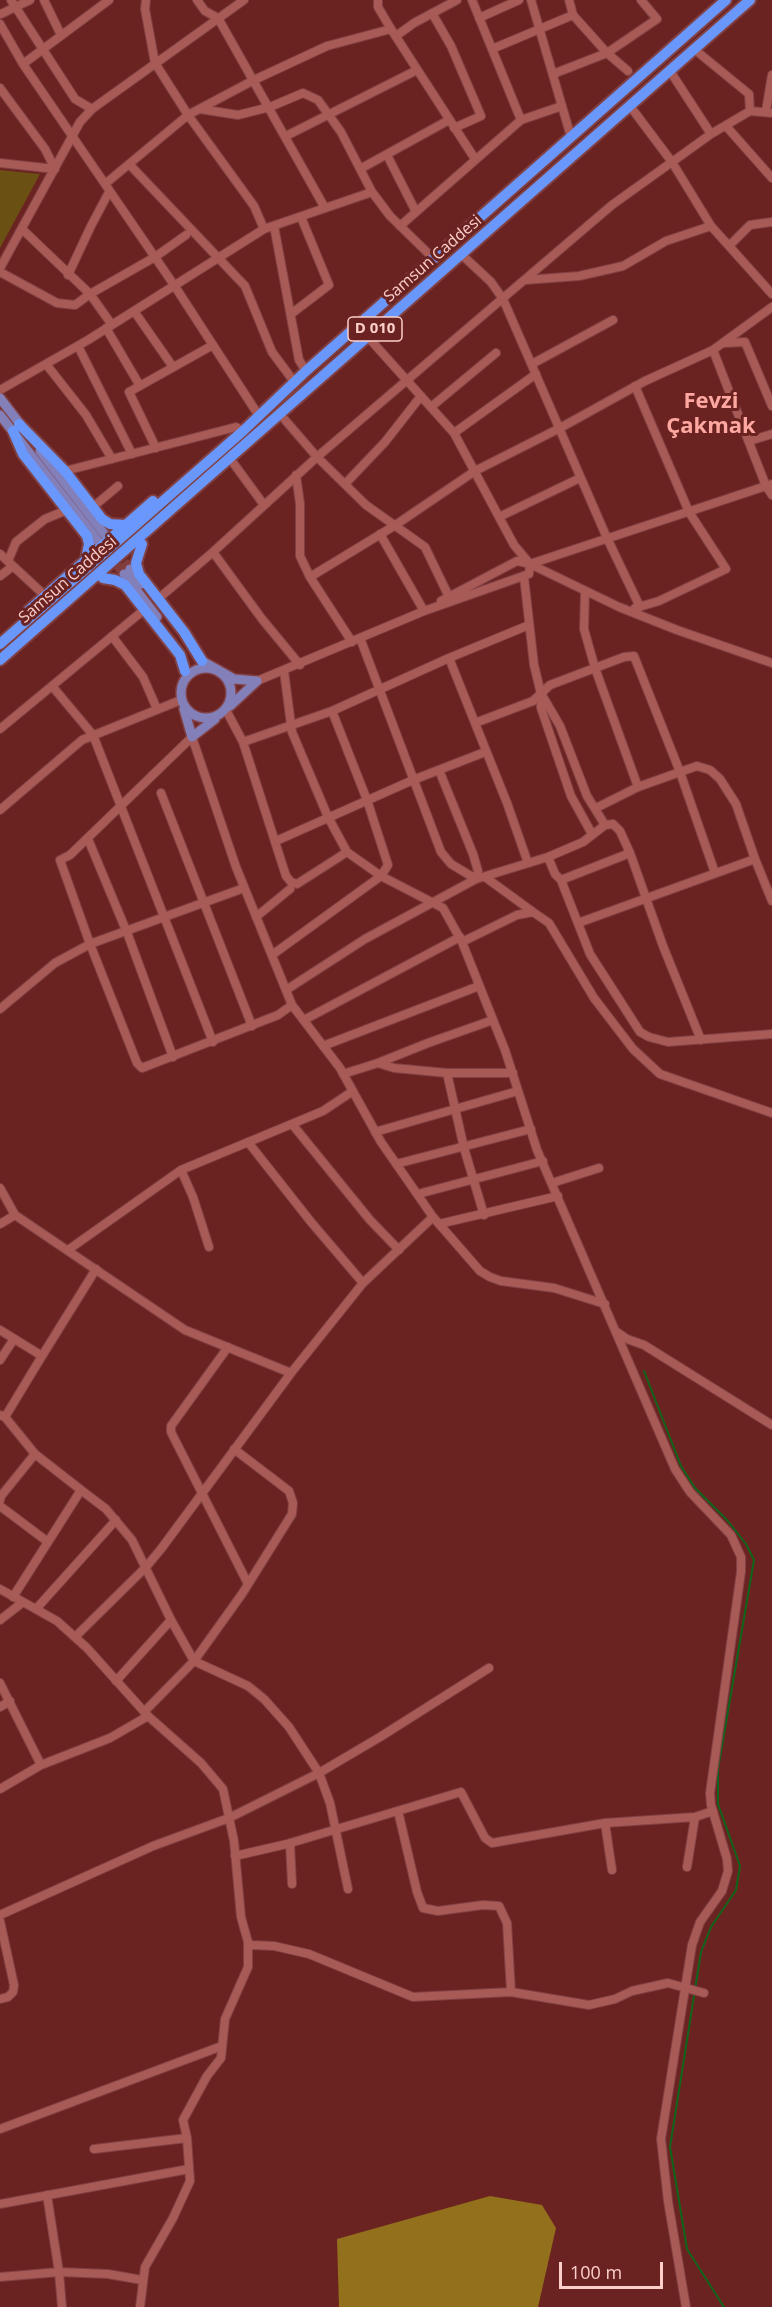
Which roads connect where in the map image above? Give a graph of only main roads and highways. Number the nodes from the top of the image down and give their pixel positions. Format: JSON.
{"nodes":[{"id":1,"x":726,"y":0,"type":"edge"},
{"id":2,"x":750,"y":0,"type":"edge"},
{"id":3,"x":0,"y":398,"type":"edge"},
{"id":4,"x":0,"y":415,"type":"edge"},
{"id":5,"x":16,"y":427,"type":"junction"},
{"id":6,"x":248,"y":435,"type":"junction"},
{"id":7,"x":125,"y":525,"type":"junction"},
{"id":8,"x":101,"y":538,"type":"tunnel mouth"},
{"id":9,"x":142,"y":544,"type":"junction"},
{"id":10,"x":86,"y":560,"type":"junction"},
{"id":11,"x":103,"y":578,"type":"junction"},
{"id":12,"x":0,"y":635,"type":"edge"},
{"id":13,"x":0,"y":644,"type":"edge"},
{"id":14,"x":202,"y":661,"type":"junction"},
{"id":15,"x":0,"y":662,"type":"edge"},
{"id":16,"x":185,"y":671,"type":"junction"},
{"id":17,"x":218,"y":671,"type":"junction"},
{"id":18,"x":183,"y":683,"type":"junction"},
{"id":19,"x":181,"y":700,"type":"junction"},
{"id":20,"x":224,"y":711,"type":"junction"}],
"edges":[{"from":1,"to":6,"type":"highway","name":"Samsun Caddesi","number":"D 010"},
{"from":2,"to":6,"type":"highway","name":"Samsun Caddesi","number":"D 010"},
{"from":3,"to":5,"type":"main road"},
{"from":4,"to":5,"type":"main road"},
{"from":5,"to":7,"type":"highway"},
{"from":5,"to":8,"type":"main road"},
{"from":5,"to":10,"type":"highway"},
{"from":6,"to":7,"type":"highway"},
{"from":6,"to":9,"type":"highway"},
{"from":6,"to":13,"type":"highway","name":"Samsun Caddesi","number":"D 010"},
{"from":6,"to":15,"type":"highway","name":"Samsun Caddesi","number":"D 010"},
{"from":7,"to":10,"type":"highway"},
{"from":9,"to":11,"type":"highway"},
{"from":9,"to":14,"type":"highway"},
{"from":10,"to":12,"type":"highway"},
{"from":11,"to":15,"type":"highway"},
{"from":11,"to":16,"type":"highway"},
{"from":14,"to":16,"type":"main road"},
{"from":14,"to":17,"type":"main road"},
{"from":16,"to":18,"type":"main road"},
{"from":17,"to":18,"type":"main road"},
{"from":17,"to":20,"type":"main road"},
{"from":17,"to":20,"type":"main road"},
{"from":18,"to":19,"type":"main road"},
{"from":19,"to":20,"type":"main road"},
{"from":19,"to":20,"type":"main road"}]}
